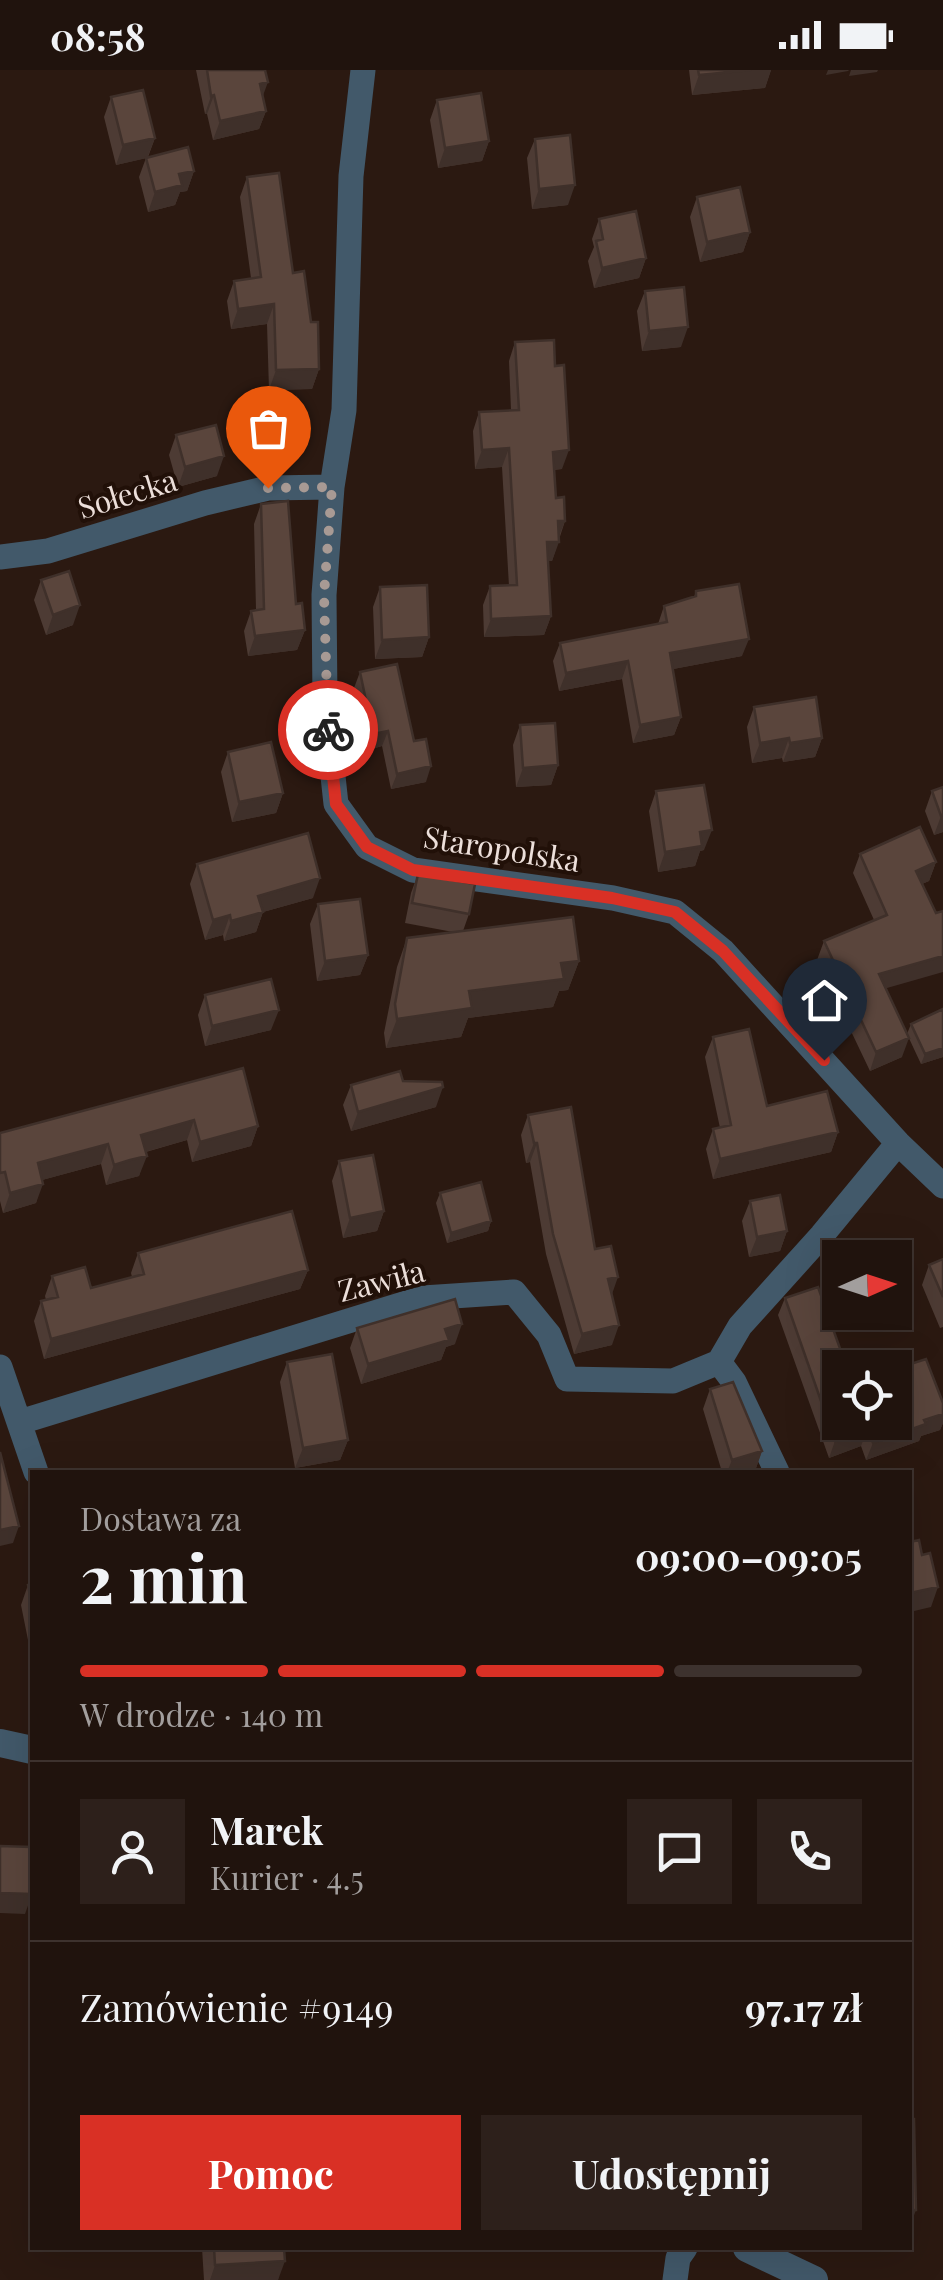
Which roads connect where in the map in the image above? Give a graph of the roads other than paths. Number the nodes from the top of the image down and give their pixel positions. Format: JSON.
{"nodes":[{"id":1,"x":363,"y":70,"type":"edge"},
{"id":2,"x":332,"y":487,"type":"junction"},
{"id":3,"x":0,"y":557,"type":"edge"},
{"id":4,"x":898,"y":1143,"type":"junction"},
{"id":5,"x":943,"y":1186,"type":"edge"},
{"id":6,"x":719,"y":1362,"type":"junction"},
{"id":7,"x":0,"y":1367,"type":"edge"},
{"id":8,"x":20,"y":1422,"type":"junction"},
{"id":9,"x":35,"y":1470,"type":"edge"},
{"id":10,"x":776,"y":1470,"type":"edge"},
{"id":11,"x":0,"y":1743,"type":"edge"},
{"id":12,"x":30,"y":1750,"type":"edge"},
{"id":13,"x":684,"y":2250,"type":"edge"},
{"id":14,"x":751,"y":2250,"type":"edge"},
{"id":15,"x":675,"y":2280,"type":"edge"},
{"id":16,"x":814,"y":2280,"type":"edge"}],
"edges":[{"from":1,"to":2,"type":"street","name":"Staropolska"},
{"from":2,"to":3,"type":"street","name":"Sołecka"},
{"from":2,"to":4,"type":"street","name":"Staropolska"},
{"from":4,"to":5,"type":"street","name":"Staropolska"},
{"from":4,"to":6,"type":"street"},
{"from":6,"to":8,"type":"street","name":"Zawiła"},
{"from":6,"to":10,"type":"street"},
{"from":7,"to":8,"type":"street"},
{"from":8,"to":9,"type":"street"},
{"from":11,"to":12,"type":"street"},
{"from":13,"to":15,"type":"street"},
{"from":14,"to":16,"type":"street"}]}
